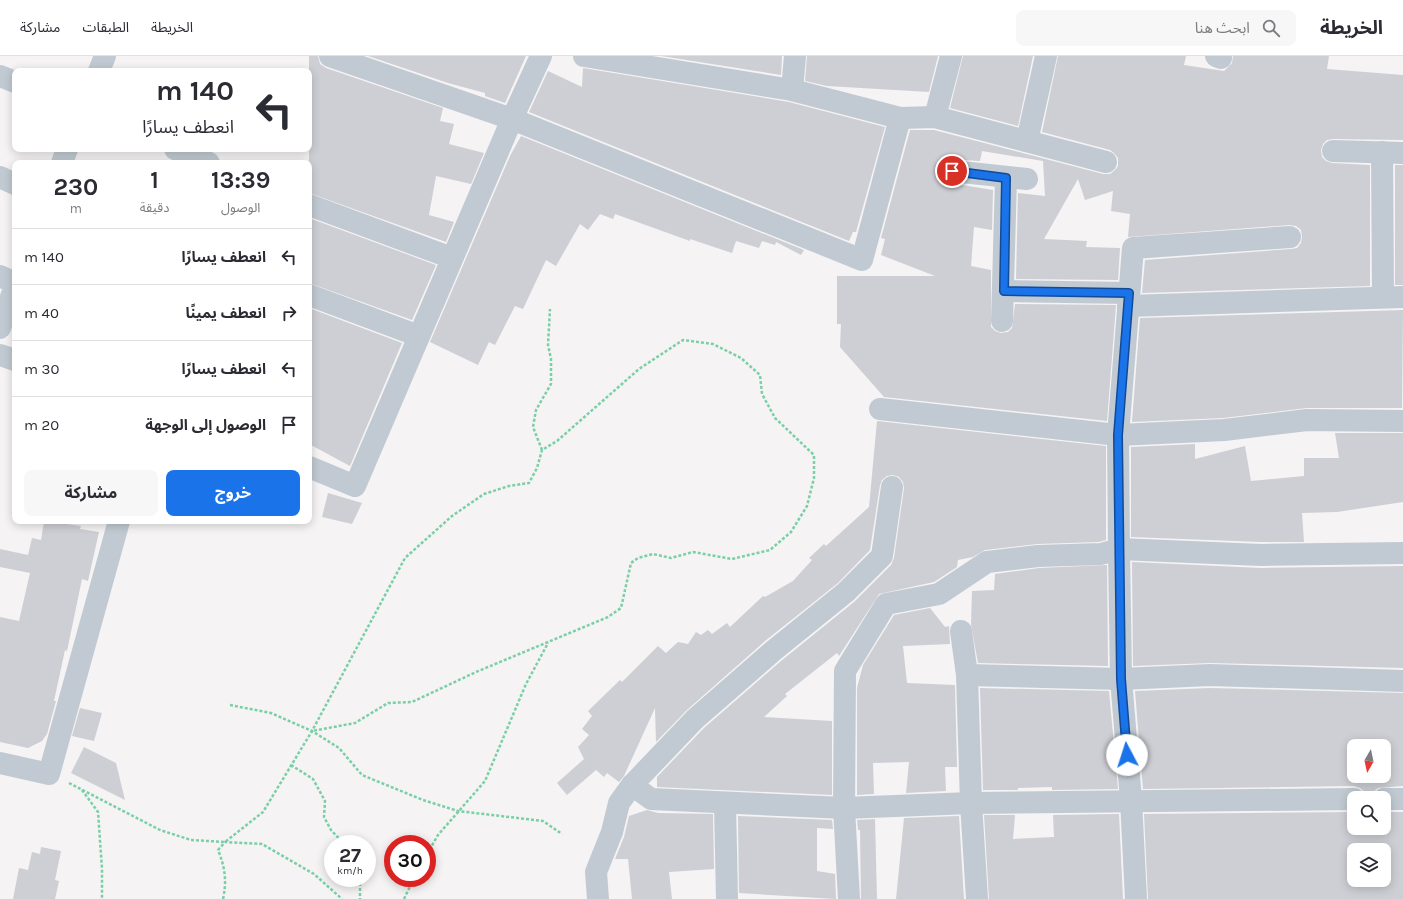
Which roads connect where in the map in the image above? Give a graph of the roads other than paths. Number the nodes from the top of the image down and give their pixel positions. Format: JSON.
{"nodes":[{"id":1,"x":105,"y":56,"type":"edge"},
{"id":2,"x":330,"y":56,"type":"edge"},
{"id":3,"x":541,"y":56,"type":"edge"},
{"id":4,"x":584,"y":56,"type":"edge"},
{"id":5,"x":795,"y":56,"type":"edge"},
{"id":6,"x":951,"y":56,"type":"edge"},
{"id":7,"x":1046,"y":56,"type":"edge"},
{"id":8,"x":370,"y":62,"type":"edge"},
{"id":9,"x":100,"y":68,"type":"edge"},
{"id":10,"x":0,"y":76,"type":"edge"},
{"id":11,"x":12,"y":81,"type":"edge"},
{"id":12,"x":792,"y":90,"type":"junction"},
{"id":13,"x":935,"y":117,"type":"junction"},
{"id":14,"x":900,"y":118,"type":"junction"},
{"id":15,"x":512,"y":119,"type":"junction"},
{"id":16,"x":1027,"y":141,"type":"junction"},
{"id":17,"x":1333,"y":150,"type":"dead end"},
{"id":18,"x":182,"y":152,"type":"edge"},
{"id":19,"x":1392,"y":152,"type":"edge"},
{"id":20,"x":202,"y":160,"type":"edge"},
{"id":21,"x":1106,"y":162,"type":"dead end"},
{"id":22,"x":952,"y":171,"type":"dead end"},
{"id":23,"x":0,"y":178,"type":"edge"},
{"id":24,"x":12,"y":183,"type":"edge"},
{"id":25,"x":312,"y":206,"type":"edge"},
{"id":26,"x":1290,"y":236,"type":"dead end"},
{"id":27,"x":452,"y":258,"type":"junction"},
{"id":28,"x":0,"y":276,"type":"edge"},
{"id":29,"x":12,"y":282,"type":"edge"},
{"id":30,"x":1004,"y":291,"type":"junction"},
{"id":31,"x":12,"y":294,"type":"edge"},
{"id":32,"x":312,"y":296,"type":"edge"},
{"id":33,"x":1393,"y":297,"type":"edge"},
{"id":34,"x":1129,"y":300,"type":"junction"},
{"id":35,"x":1002,"y":321,"type":"dead end"},
{"id":36,"x":0,"y":328,"type":"edge"},
{"id":37,"x":419,"y":336,"type":"junction"},
{"id":38,"x":0,"y":355,"type":"edge"},
{"id":39,"x":12,"y":359,"type":"edge"},
{"id":40,"x":880,"y":409,"type":"dead end"},
{"id":41,"x":1403,"y":421,"type":"edge"},
{"id":42,"x":1118,"y":435,"type":"junction"},
{"id":43,"x":312,"y":468,"type":"edge"},
{"id":44,"x":892,"y":487,"type":"dead end"},
{"id":45,"x":118,"y":524,"type":"edge"},
{"id":46,"x":1119,"y":549,"type":"junction"},
{"id":47,"x":1403,"y":553,"type":"edge"},
{"id":48,"x":961,"y":631,"type":"dead end"},
{"id":49,"x":966,"y":675,"type":"junction"},
{"id":50,"x":1121,"y":679,"type":"junction"},
{"id":51,"x":1403,"y":681,"type":"edge"},
{"id":52,"x":0,"y":763,"type":"edge"},
{"id":53,"x":632,"y":785,"type":"junction"},
{"id":54,"x":1347,"y":799,"type":"edge"},
{"id":55,"x":1391,"y":799,"type":"edge"},
{"id":56,"x":1403,"y":799,"type":"edge"},
{"id":57,"x":1131,"y":800,"type":"junction"},
{"id":58,"x":725,"y":803,"type":"junction"},
{"id":59,"x":970,"y":803,"type":"junction"},
{"id":60,"x":844,"y":808,"type":"junction"},
{"id":61,"x":598,"y":899,"type":"edge"},
{"id":62,"x":728,"y":899,"type":"edge"},
{"id":63,"x":849,"y":899,"type":"edge"},
{"id":64,"x":977,"y":899,"type":"edge"},
{"id":65,"x":1136,"y":899,"type":"edge"}],
"edges":[{"from":1,"to":9,"type":"street"},
{"from":2,"to":8,"type":"street"},
{"from":3,"to":15,"type":"street"},
{"from":4,"to":12,"type":"street"},
{"from":5,"to":12,"type":"street"},
{"from":6,"to":13,"type":"street"},
{"from":7,"to":16,"type":"street"},
{"from":8,"to":15,"type":"street"},
{"from":10,"to":11,"type":"street"},
{"from":12,"to":14,"type":"street"},
{"from":13,"to":14,"type":"street"},
{"from":13,"to":16,"type":"street"},
{"from":14,"to":15,"type":"street"},
{"from":15,"to":27,"type":"street"},
{"from":16,"to":21,"type":"street"},
{"from":17,"to":19,"type":"street"},
{"from":18,"to":20,"type":"street"},
{"from":19,"to":33,"type":"street"},
{"from":22,"to":30,"type":"street"},
{"from":23,"to":24,"type":"street"},
{"from":25,"to":27,"type":"street"},
{"from":26,"to":34,"type":"street"},
{"from":27,"to":37,"type":"street"},
{"from":28,"to":29,"type":"street"},
{"from":30,"to":34,"type":"street"},
{"from":30,"to":35,"type":"street"},
{"from":31,"to":36,"type":"street"},
{"from":32,"to":37,"type":"street"},
{"from":33,"to":34,"type":"street"},
{"from":34,"to":42,"type":"street"},
{"from":37,"to":43,"type":"street"},
{"from":38,"to":39,"type":"street"},
{"from":40,"to":42,"type":"street"},
{"from":41,"to":42,"type":"street"},
{"from":42,"to":46,"type":"street"},
{"from":44,"to":53,"type":"street"},
{"from":45,"to":52,"type":"street"},
{"from":46,"to":47,"type":"street"},
{"from":46,"to":50,"type":"street"},
{"from":46,"to":60,"type":"street"},
{"from":48,"to":49,"type":"street"},
{"from":49,"to":50,"type":"street"},
{"from":49,"to":59,"type":"street"},
{"from":50,"to":51,"type":"street"},
{"from":50,"to":57,"type":"street"},
{"from":53,"to":58,"type":"street"},
{"from":53,"to":61,"type":"street"},
{"from":54,"to":57,"type":"street"},
{"from":55,"to":56,"type":"street"},
{"from":57,"to":59,"type":"street"},
{"from":57,"to":65,"type":"street"},
{"from":58,"to":60,"type":"street"},
{"from":58,"to":62,"type":"street"},
{"from":59,"to":60,"type":"street"},
{"from":59,"to":64,"type":"street"},
{"from":60,"to":63,"type":"street"}]}
